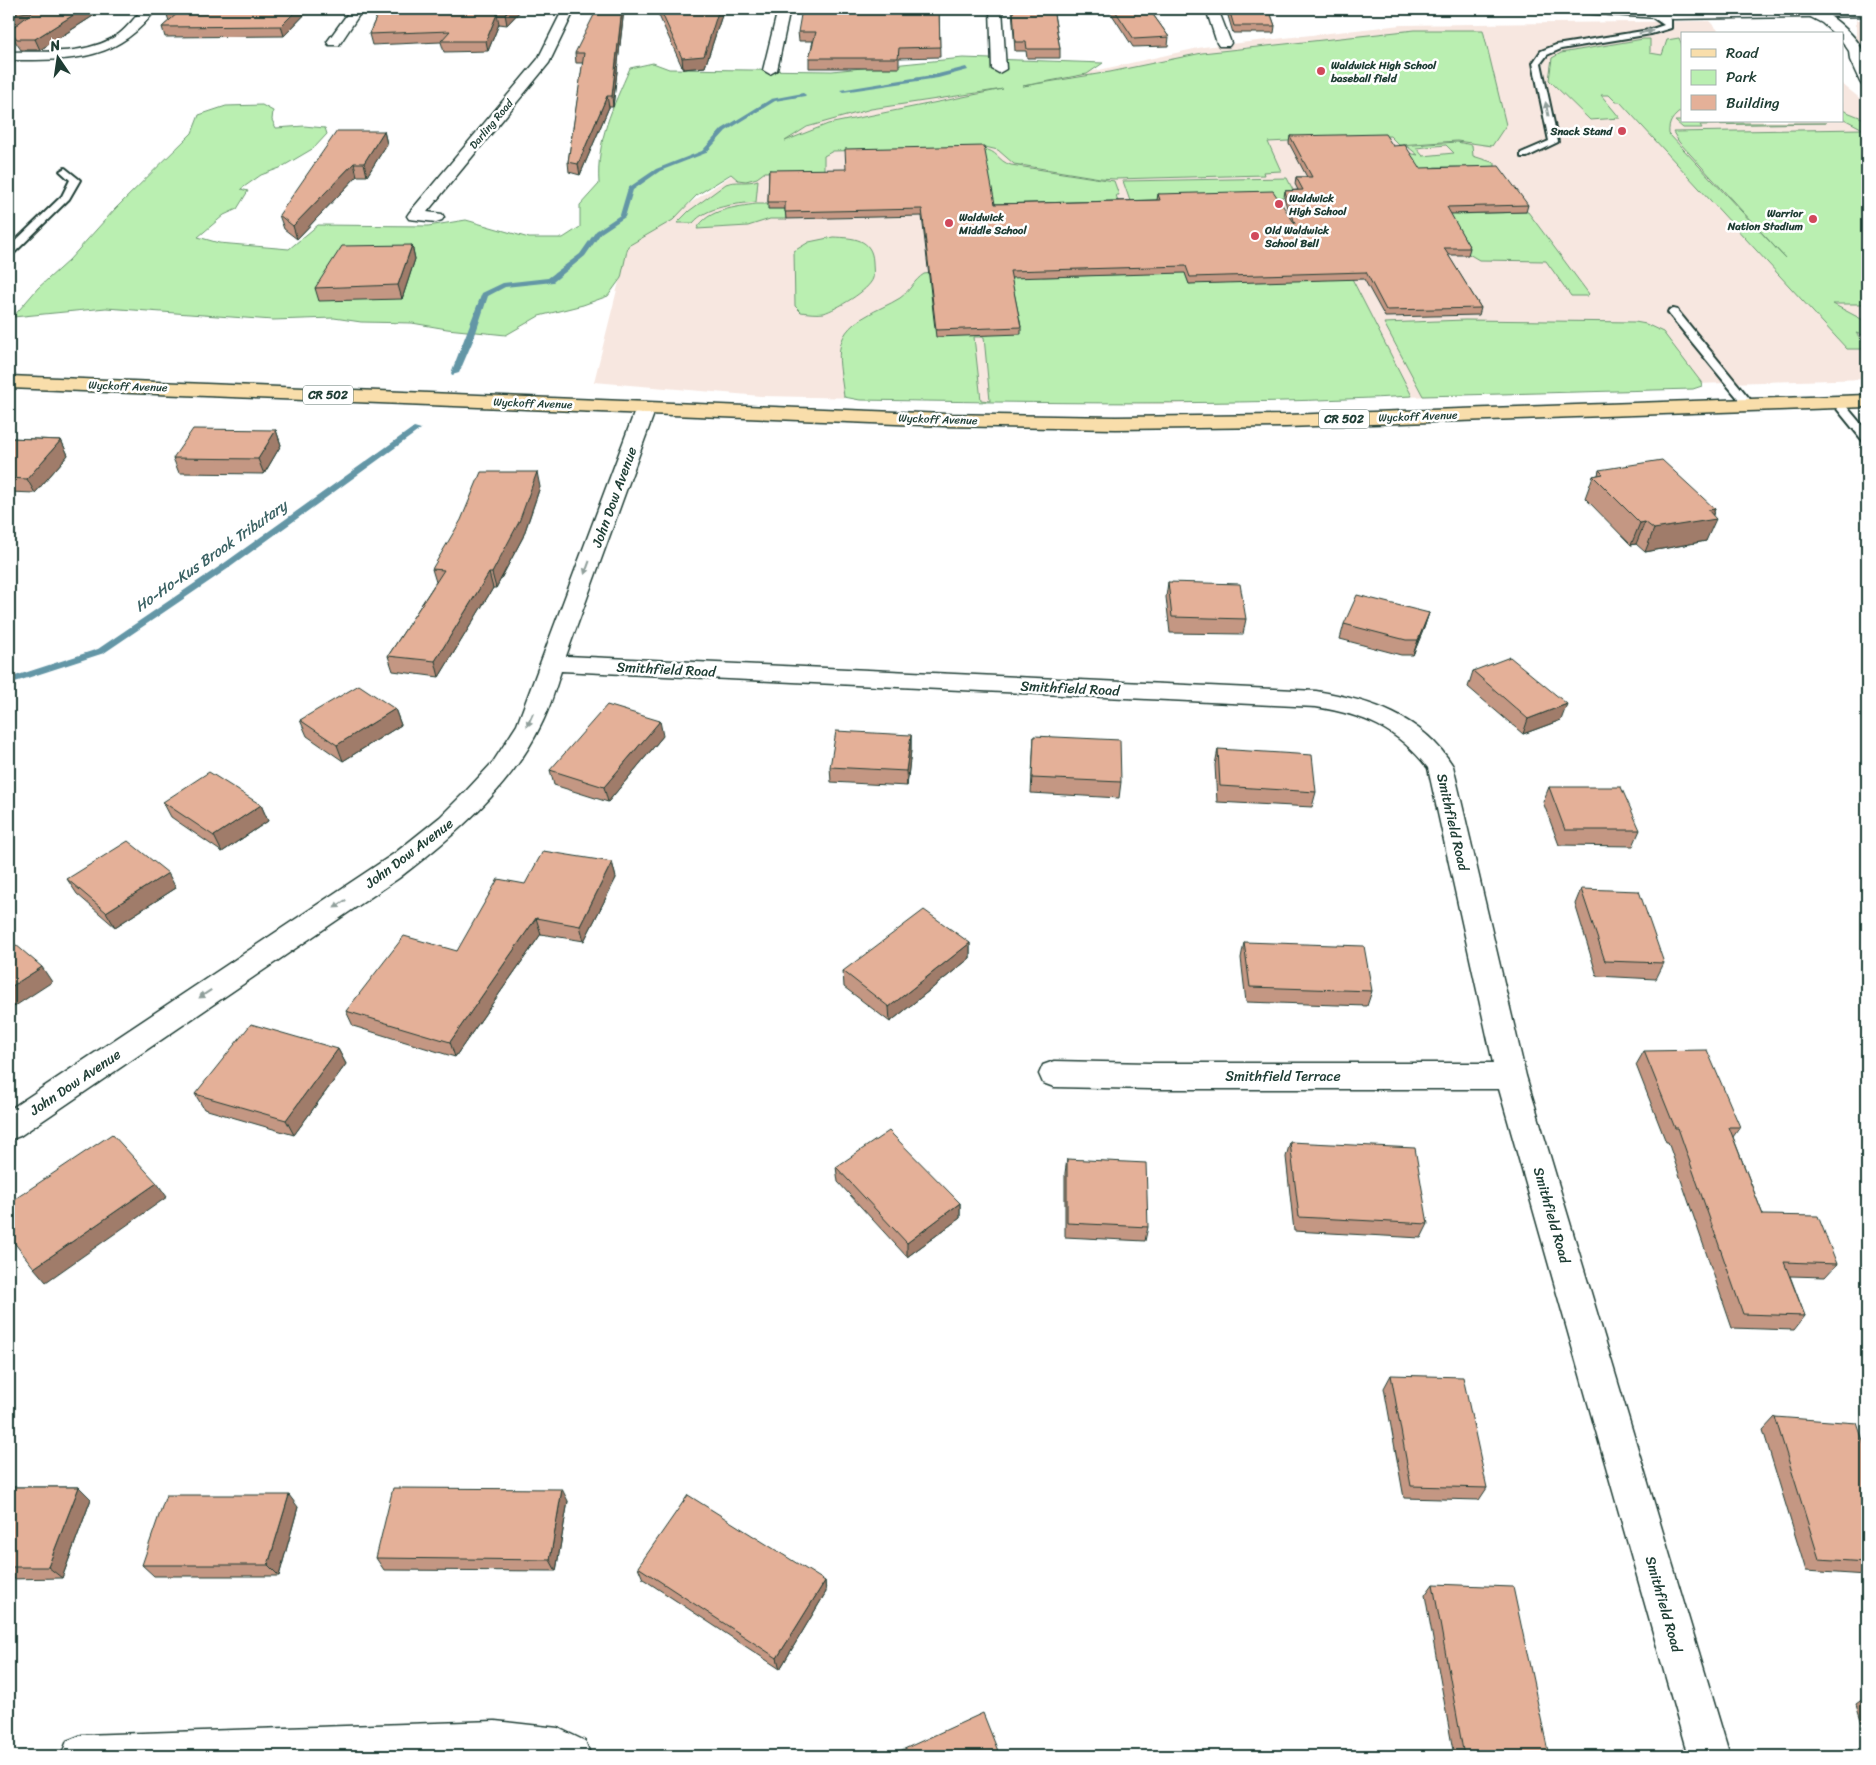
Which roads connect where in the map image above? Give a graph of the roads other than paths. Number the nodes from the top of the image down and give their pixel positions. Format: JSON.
{"nodes":[{"id":1,"x":150,"y":9,"type":"edge"},
{"id":2,"x":357,"y":9,"type":"edge"},
{"id":3,"x":569,"y":9,"type":"edge"},
{"id":4,"x":784,"y":9,"type":"edge"},
{"id":5,"x":996,"y":9,"type":"edge"},
{"id":6,"x":1212,"y":9,"type":"edge"},
{"id":7,"x":1581,"y":9,"type":"edge"},
{"id":8,"x":1809,"y":10,"type":"edge"},
{"id":9,"x":1867,"y":12,"type":"edge"},
{"id":10,"x":1654,"y":14,"type":"junction"},
{"id":11,"x":1840,"y":32,"type":"edge"},
{"id":12,"x":1844,"y":36,"type":"edge"},
{"id":13,"x":334,"y":42,"type":"dead end"},
{"id":14,"x":1224,"y":43,"type":"dead end"},
{"id":15,"x":9,"y":56,"type":"edge"},
{"id":16,"x":999,"y":69,"type":"dead end"},
{"id":17,"x":770,"y":70,"type":"dead end"},
{"id":18,"x":1867,"y":82,"type":"edge"},
{"id":19,"x":1524,"y":155,"type":"dead end"},
{"id":20,"x":66,"y":171,"type":"dead end"},
{"id":21,"x":436,"y":217,"type":"dead end"},
{"id":22,"x":9,"y":252,"type":"edge"},
{"id":23,"x":1672,"y":312,"type":"dead end"},
{"id":24,"x":9,"y":382,"type":"edge"},
{"id":25,"x":1867,"y":401,"type":"edge"},
{"id":26,"x":1837,"y":402,"type":"junction"},
{"id":27,"x":1749,"y":406,"type":"junction"},
{"id":28,"x":646,"y":408,"type":"junction"},
{"id":29,"x":1867,"y":438,"type":"edge"},
{"id":30,"x":553,"y":664,"type":"junction"},
{"id":31,"x":1054,"y":1074,"type":"dead end"},
{"id":32,"x":1511,"y":1076,"type":"junction"},
{"id":33,"x":9,"y":1127,"type":"edge"},
{"id":34,"x":82,"y":1756,"type":"edge"},
{"id":35,"x":570,"y":1756,"type":"edge"},
{"id":36,"x":1708,"y":1756,"type":"edge"}],
"edges":[{"from":1,"to":15,"type":"street"},
{"from":2,"to":13,"type":"street"},
{"from":3,"to":21,"type":"street","name":"Darling Road"},
{"from":4,"to":17,"type":"street"},
{"from":5,"to":16,"type":"street"},
{"from":6,"to":14,"type":"street"},
{"from":7,"to":10,"type":"street"},
{"from":8,"to":9,"type":"street"},
{"from":8,"to":10,"type":"street"},
{"from":8,"to":11,"type":"street"},
{"from":19,"to":10,"type":"lane","one_way":true},
{"from":12,"to":18,"type":"street"},
{"from":20,"to":22,"type":"lane"},
{"from":23,"to":27,"type":"lane"},
{"from":24,"to":28,"type":"main road","name":"Wyckoff Avenue","number":"CR 502"},
{"from":25,"to":26,"type":"main road","name":"Wyckoff Avenue","number":"CR 502"},
{"from":26,"to":27,"type":"main road","name":"Wyckoff Avenue","number":"CR 502"},
{"from":26,"to":29,"type":"lane"},
{"from":27,"to":28,"type":"main road","name":"Wyckoff Avenue","number":"CR 502"},
{"from":28,"to":30,"type":"street","name":"John Dow Avenue","one_way":true},
{"from":30,"to":32,"type":"street","name":"Smithfield Road"},
{"from":30,"to":33,"type":"street","name":"John Dow Avenue","one_way":true},
{"from":31,"to":32,"type":"street","name":"Smithfield Terrace"},
{"from":32,"to":36,"type":"street","name":"Smithfield Road"},
{"from":34,"to":35,"type":"street"}]}
